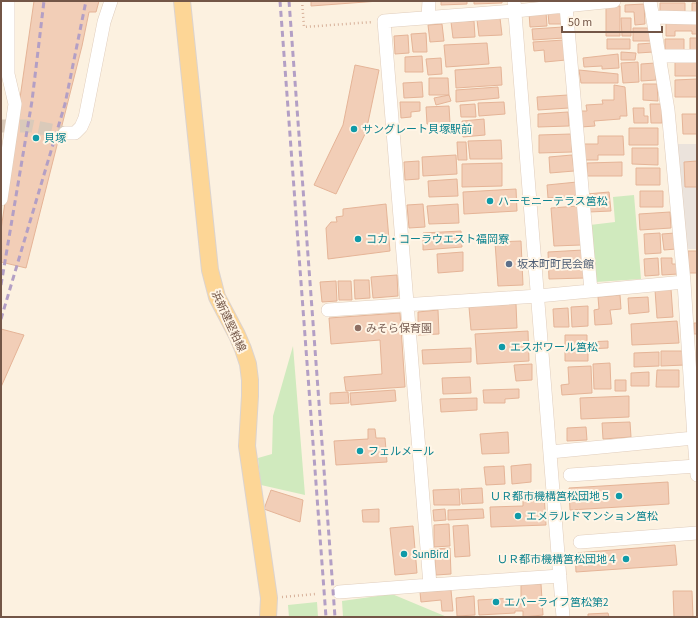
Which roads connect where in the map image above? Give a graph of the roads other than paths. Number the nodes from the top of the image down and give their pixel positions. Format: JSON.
{"nodes":[{"id":1,"x":111,"y":1,"type":"edge"},
{"id":2,"x":182,"y":1,"type":"edge"},
{"id":3,"x":429,"y":1,"type":"edge"},
{"id":4,"x":614,"y":1,"type":"edge"},
{"id":5,"x":650,"y":1,"type":"edge"},
{"id":6,"x":9,"y":5,"type":"edge"},
{"id":7,"x":515,"y":6,"type":"edge"},
{"id":8,"x":566,"y":6,"type":"junction"},
{"id":9,"x":428,"y":17,"type":"junction"},
{"id":10,"x":653,"y":17,"type":"junction"},
{"id":11,"x":697,"y":18,"type":"edge"},
{"id":12,"x":4,"y":40,"type":"edge"},
{"id":13,"x":659,"y":56,"type":"junction"},
{"id":14,"x":697,"y":56,"type":"edge"},
{"id":15,"x":5,"y":76,"type":"edge"},
{"id":16,"x":65,"y":133,"type":"tunnel mouth"},
{"id":17,"x":1,"y":199,"type":"edge"},
{"id":18,"x":684,"y":282,"type":"junction"},
{"id":19,"x":591,"y":291,"type":"junction"},
{"id":20,"x":538,"y":296,"type":"junction"},
{"id":21,"x":407,"y":305,"type":"junction"},
{"id":22,"x":328,"y":310,"type":"dead end"},
{"id":23,"x":694,"y":438,"type":"junction"},
{"id":24,"x":550,"y":452,"type":"junction"},
{"id":25,"x":697,"y":471,"type":"edge"},
{"id":26,"x":570,"y":475,"type":"dead end"},
{"id":27,"x":697,"y":533,"type":"edge"},
{"id":28,"x":580,"y":542,"type":"dead end"},
{"id":29,"x":560,"y":576,"type":"junction"},
{"id":30,"x":430,"y":585,"type":"junction"},
{"id":31,"x":339,"y":592,"type":"dead end"},
{"id":32,"x":268,"y":617,"type":"edge"},
{"id":33,"x":563,"y":617,"type":"edge"}],
"edges":[{"from":1,"to":16,"type":"street"},
{"from":2,"to":32,"type":"main road","name":"浜新建堅粕線"},
{"from":3,"to":9,"type":"street"},
{"from":4,"to":8,"type":"street"},
{"from":5,"to":10,"type":"street"},
{"from":6,"to":12,"type":"street"},
{"from":7,"to":8,"type":"street"},
{"from":7,"to":9,"type":"street"},
{"from":7,"to":20,"type":"street"},
{"from":8,"to":19,"type":"street"},
{"from":9,"to":21,"type":"street"},
{"from":10,"to":11,"type":"street"},
{"from":10,"to":13,"type":"street"},
{"from":12,"to":15,"type":"street"},
{"from":13,"to":14,"type":"street"},
{"from":13,"to":18,"type":"street"},
{"from":15,"to":17,"type":"street"},
{"from":18,"to":19,"type":"street"},
{"from":18,"to":23,"type":"street"},
{"from":19,"to":20,"type":"street"},
{"from":20,"to":21,"type":"street"},
{"from":20,"to":24,"type":"street"},
{"from":21,"to":22,"type":"street"},
{"from":21,"to":30,"type":"street"},
{"from":23,"to":24,"type":"street"},
{"from":23,"to":25,"type":"street"},
{"from":24,"to":29,"type":"street"},
{"from":25,"to":26,"type":"street"},
{"from":27,"to":28,"type":"street"},
{"from":29,"to":30,"type":"street"},
{"from":29,"to":33,"type":"street"},
{"from":30,"to":31,"type":"street"}]}
